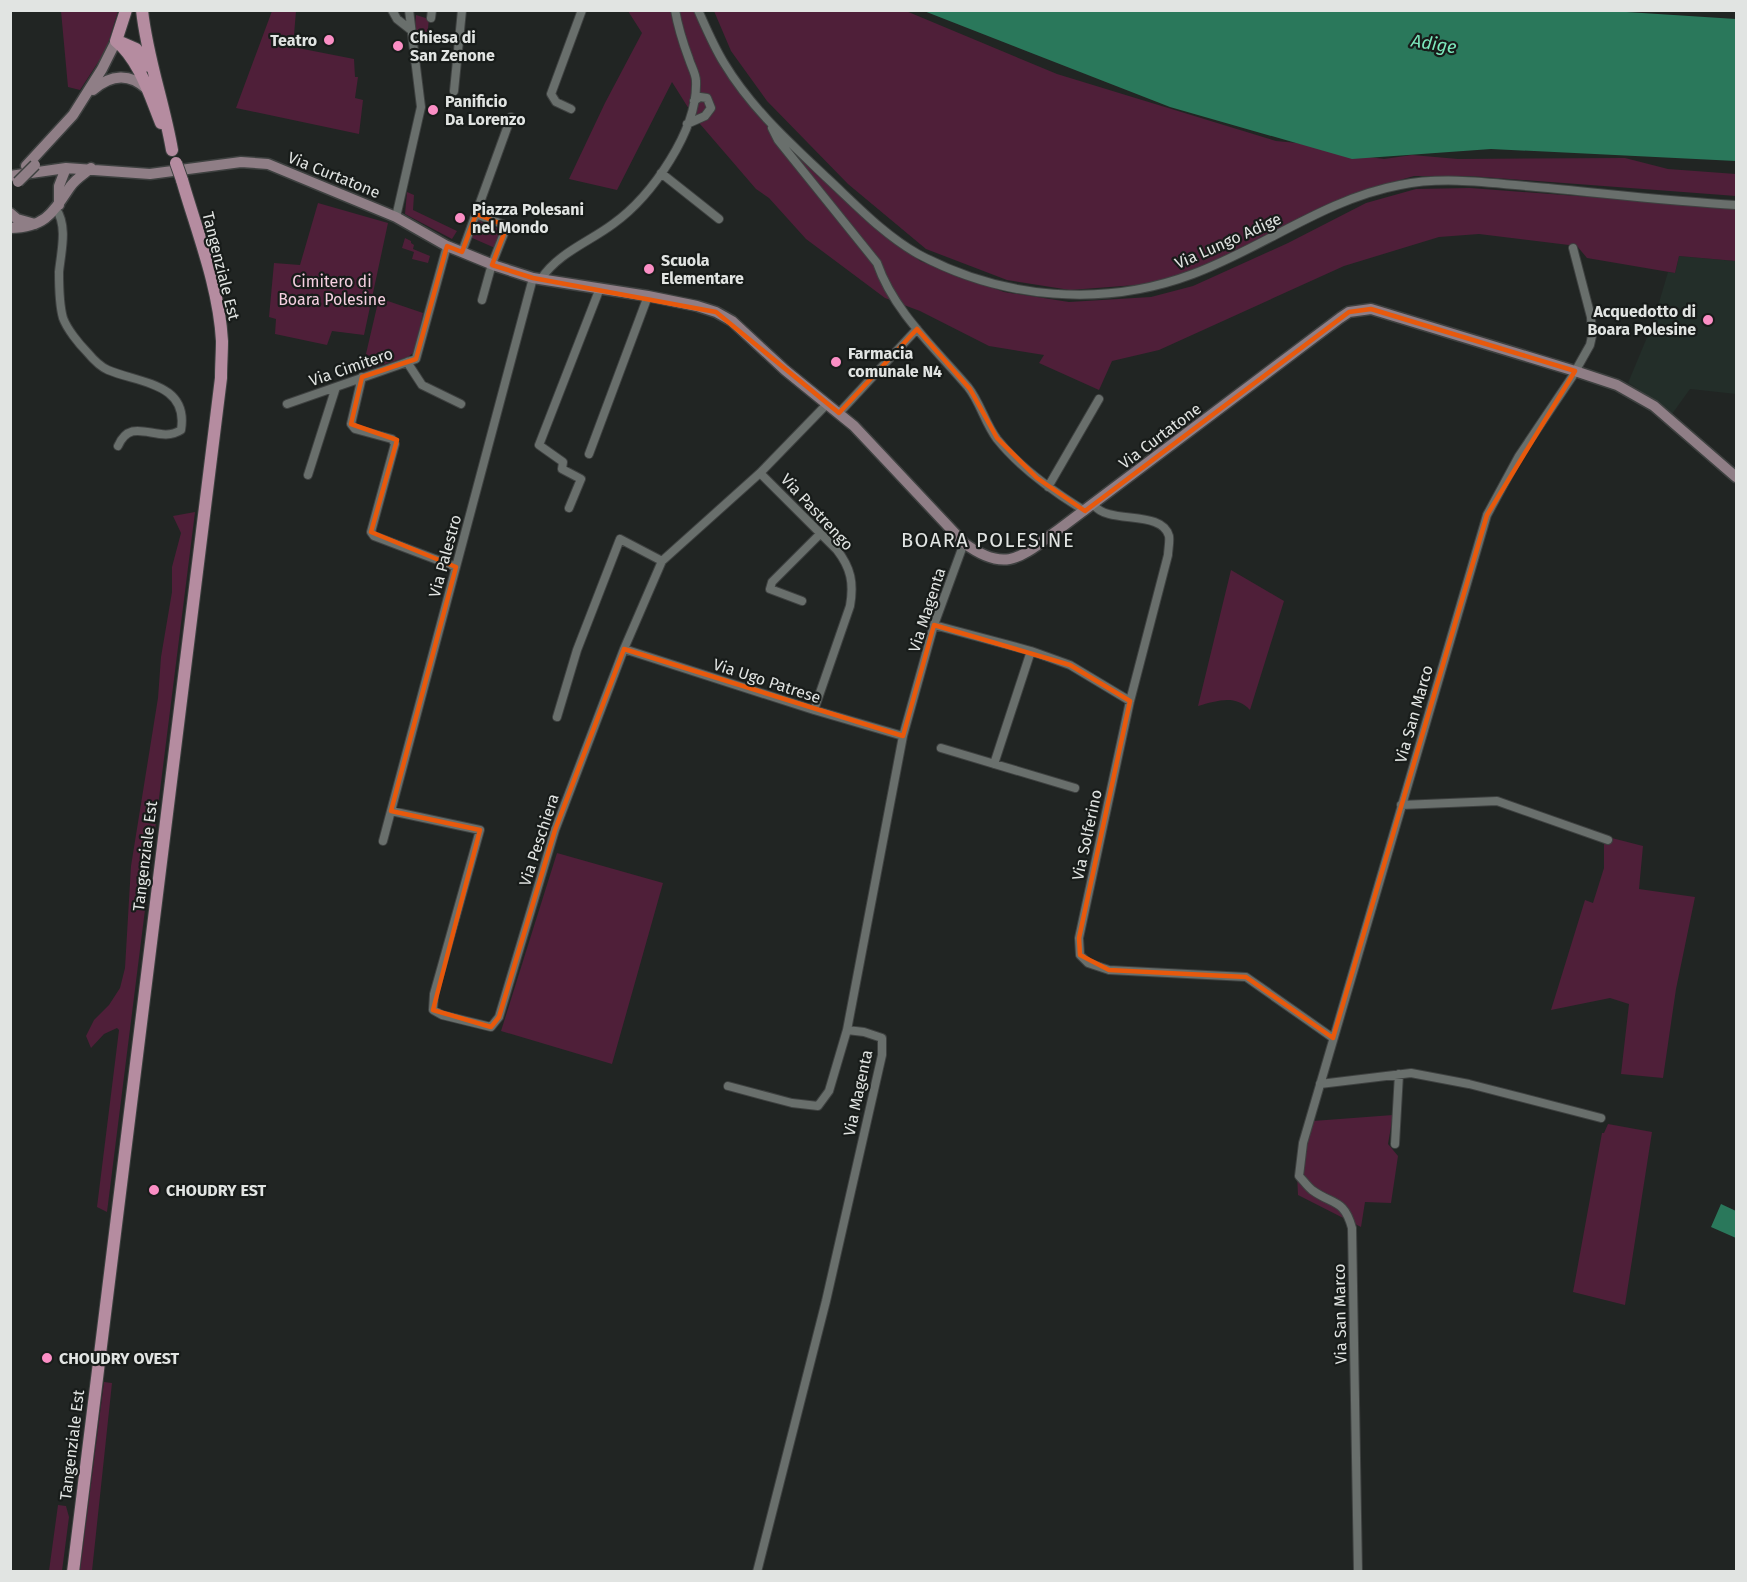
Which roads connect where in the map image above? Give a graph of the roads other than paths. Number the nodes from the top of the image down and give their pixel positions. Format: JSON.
{"nodes":[{"id":1,"x":126,"y":10,"type":"edge"},
{"id":2,"x":142,"y":10,"type":"edge"},
{"id":3,"x":392,"y":10,"type":"edge"},
{"id":4,"x":409,"y":10,"type":"edge"},
{"id":5,"x":462,"y":10,"type":"edge"},
{"id":6,"x":582,"y":10,"type":"edge"},
{"id":7,"x":675,"y":10,"type":"edge"},
{"id":8,"x":698,"y":10,"type":"edge"},
{"id":9,"x":411,"y":30,"type":"junction"},
{"id":10,"x":116,"y":40,"type":"junction"},
{"id":11,"x":153,"y":72,"type":"junction"},
{"id":12,"x":147,"y":89,"type":"junction"},
{"id":13,"x":454,"y":91,"type":"dead end"},
{"id":14,"x":86,"y":96,"type":"junction"},
{"id":15,"x":694,"y":101,"type":"junction"},
{"id":16,"x":571,"y":109,"type":"dead end"},
{"id":17,"x":511,"y":117,"type":"dead end"},
{"id":18,"x":687,"y":124,"type":"junction"},
{"id":19,"x":771,"y":124,"type":"junction"},
{"id":20,"x":172,"y":150,"type":"junction"},
{"id":21,"x":35,"y":164,"type":"junction"},
{"id":22,"x":66,"y":168,"type":"junction"},
{"id":23,"x":91,"y":168,"type":"junction"},
{"id":24,"x":661,"y":173,"type":"junction"},
{"id":25,"x":12,"y":182,"type":"edge"},
{"id":26,"x":64,"y":187,"type":"junction"},
{"id":27,"x":1737,"y":205,"type":"edge"},
{"id":28,"x":58,"y":207,"type":"junction"},
{"id":29,"x":10,"y":213,"type":"edge"},
{"id":30,"x":476,"y":214,"type":"junction"},
{"id":31,"x":396,"y":217,"type":"junction"},
{"id":32,"x":719,"y":219,"type":"dead end"},
{"id":33,"x":35,"y":224,"type":"junction"},
{"id":34,"x":10,"y":228,"type":"edge"},
{"id":35,"x":447,"y":246,"type":"junction"},
{"id":36,"x":1573,"y":248,"type":"dead end"},
{"id":37,"x":462,"y":252,"type":"junction"},
{"id":38,"x":492,"y":264,"type":"junction"},
{"id":39,"x":537,"y":279,"type":"junction"},
{"id":40,"x":600,"y":288,"type":"junction"},
{"id":41,"x":648,"y":296,"type":"junction"},
{"id":42,"x":482,"y":300,"type":"dead end"},
{"id":43,"x":917,"y":329,"type":"junction"},
{"id":44,"x":407,"y":362,"type":"junction"},
{"id":45,"x":1575,"y":371,"type":"junction"},
{"id":46,"x":362,"y":377,"type":"junction"},
{"id":47,"x":336,"y":387,"type":"junction"},
{"id":48,"x":1099,"y":399,"type":"dead end"},
{"id":49,"x":287,"y":404,"type":"dead end"},
{"id":50,"x":461,"y":404,"type":"dead end"},
{"id":51,"x":827,"y":404,"type":"junction"},
{"id":52,"x":839,"y":413,"type":"junction"},
{"id":53,"x":118,"y":447,"type":"dead end"},
{"id":54,"x":589,"y":454,"type":"dead end"},
{"id":55,"x":760,"y":473,"type":"junction"},
{"id":56,"x":308,"y":475,"type":"dead end"},
{"id":57,"x":1737,"y":477,"type":"edge"},
{"id":58,"x":1048,"y":487,"type":"junction"},
{"id":59,"x":569,"y":507,"type":"dead end"},
{"id":60,"x":1089,"y":508,"type":"junction"},
{"id":61,"x":820,"y":534,"type":"junction"},
{"id":62,"x":964,"y":543,"type":"junction"},
{"id":63,"x":662,"y":561,"type":"junction"},
{"id":64,"x":456,"y":567,"type":"junction"},
{"id":65,"x":802,"y":601,"type":"dead end"},
{"id":66,"x":934,"y":625,"type":"junction"},
{"id":67,"x":624,"y":649,"type":"junction"},
{"id":68,"x":1030,"y":651,"type":"junction"},
{"id":69,"x":1130,"y":700,"type":"junction"},
{"id":70,"x":814,"y":710,"type":"junction"},
{"id":71,"x":557,"y":717,"type":"dead end"},
{"id":72,"x":903,"y":736,"type":"junction"},
{"id":73,"x":941,"y":748,"type":"dead end"},
{"id":74,"x":994,"y":764,"type":"junction"},
{"id":75,"x":1075,"y":789,"type":"dead end"},
{"id":76,"x":1401,"y":805,"type":"junction"},
{"id":77,"x":391,"y":812,"type":"junction"},
{"id":78,"x":1608,"y":840,"type":"dead end"},
{"id":79,"x":383,"y":841,"type":"dead end"},
{"id":80,"x":847,"y":1030,"type":"junction"},
{"id":81,"x":1333,"y":1038,"type":"junction"},
{"id":82,"x":1399,"y":1074,"type":"junction"},
{"id":83,"x":1320,"y":1084,"type":"junction"},
{"id":84,"x":728,"y":1086,"type":"dead end"},
{"id":85,"x":1601,"y":1118,"type":"dead end"},
{"id":86,"x":1395,"y":1144,"type":"dead end"},
{"id":87,"x":73,"y":1572,"type":"edge"},
{"id":88,"x":757,"y":1572,"type":"edge"},
{"id":89,"x":1358,"y":1572,"type":"edge"}],
"edges":[{"from":1,"to":10,"type":"main road"},
{"from":2,"to":11,"type":"main road","name":"Tangenziale Est"},
{"from":3,"to":9,"type":"street"},
{"from":4,"to":9,"type":"street"},
{"from":5,"to":13,"type":"street"},
{"from":6,"to":16,"type":"street"},
{"from":7,"to":15,"type":"street"},
{"from":8,"to":19,"type":"street","name":"Via Lungo Adige"},
{"from":9,"to":31,"type":"street"},
{"from":10,"to":11,"type":"main road","name":"Tangenziale Est"},
{"from":10,"to":12,"type":"main road","name":"Tangenziale Est"},
{"from":10,"to":14,"type":"street"},
{"from":11,"to":20,"type":"main road","name":"Tangenziale Est"},
{"from":12,"to":14,"type":"street"},
{"from":12,"to":20,"type":"main road","name":"Tangenziale Est"},
{"from":14,"to":21,"type":"street"},
{"from":15,"to":18,"type":"street"},
{"from":15,"to":18,"type":"street"},
{"from":17,"to":30,"type":"street"},
{"from":18,"to":24,"type":"street"},
{"from":19,"to":27,"type":"street","name":"Via Lungo Adige"},
{"from":19,"to":43,"type":"street"},
{"from":20,"to":87,"type":"main road","name":"Tangenziale Est","bridge":true},
{"from":21,"to":22,"type":"street","name":"Via Curtatone"},
{"from":21,"to":25,"type":"street","bridge":true},
{"from":21,"to":26,"type":"street"},
{"from":22,"to":23,"type":"street","name":"Via Curtatone"},
{"from":22,"to":26,"type":"street"},
{"from":23,"to":26,"type":"street"},
{"from":23,"to":31,"type":"street","name":"Via Curtatone"},
{"from":24,"to":32,"type":"street"},
{"from":24,"to":39,"type":"street"},
{"from":26,"to":28,"type":"street"},
{"from":28,"to":33,"type":"street"},
{"from":28,"to":53,"type":"street"},
{"from":29,"to":33,"type":"street"},
{"from":30,"to":37,"type":"street"},
{"from":30,"to":38,"type":"street"},
{"from":31,"to":35,"type":"street","name":"Via Curtatone"},
{"from":33,"to":34,"type":"street"},
{"from":35,"to":37,"type":"street","name":"Via Curtatone"},
{"from":35,"to":44,"type":"street","name":"Via Cimitero"},
{"from":36,"to":45,"type":"street","name":"Via San Marco"},
{"from":37,"to":38,"type":"street","name":"Via Curtatone"},
{"from":38,"to":39,"type":"street","name":"Via Curtatone"},
{"from":38,"to":42,"type":"street"},
{"from":39,"to":40,"type":"street","name":"Via Curtatone"},
{"from":39,"to":64,"type":"street","name":"Via Palestro"},
{"from":40,"to":41,"type":"street","name":"Via Curtatone"},
{"from":40,"to":59,"type":"street"},
{"from":41,"to":51,"type":"street","name":"Via Curtatone"},
{"from":41,"to":54,"type":"street"},
{"from":43,"to":52,"type":"street"},
{"from":43,"to":58,"type":"street"},
{"from":44,"to":46,"type":"street","name":"Via Cimitero"},
{"from":44,"to":50,"type":"street"},
{"from":45,"to":57,"type":"street","name":"Via Curtatone"},
{"from":45,"to":60,"type":"street","name":"Via Curtatone"},
{"from":45,"to":76,"type":"street","name":"Via San Marco"},
{"from":46,"to":47,"type":"street","name":"Via Cimitero"},
{"from":46,"to":64,"type":"street"},
{"from":47,"to":49,"type":"street","name":"Via Cimitero"},
{"from":47,"to":56,"type":"street"},
{"from":48,"to":58,"type":"street"},
{"from":51,"to":52,"type":"street","name":"Via Curtatone"},
{"from":51,"to":55,"type":"street","name":"Via Peschiera"},
{"from":52,"to":62,"type":"street","name":"Via Curtatone"},
{"from":55,"to":61,"type":"street","name":"Via Pastrengo"},
{"from":55,"to":63,"type":"street","name":"Via Peschiera"},
{"from":58,"to":60,"type":"street"},
{"from":60,"to":62,"type":"street","name":"Via Curtatone"},
{"from":60,"to":69,"type":"street","name":"Via Solferino"},
{"from":61,"to":65,"type":"street"},
{"from":61,"to":70,"type":"street","name":"Via Pastrengo"},
{"from":62,"to":66,"type":"street","name":"Via Magenta"},
{"from":63,"to":67,"type":"street","name":"Via Peschiera"},
{"from":63,"to":71,"type":"street"},
{"from":64,"to":77,"type":"street","name":"Via Palestro"},
{"from":66,"to":68,"type":"street"},
{"from":66,"to":72,"type":"street","name":"Via Magenta"},
{"from":67,"to":70,"type":"street","name":"Via Ugo Patrese"},
{"from":67,"to":77,"type":"street","name":"Via Peschiera"},
{"from":68,"to":69,"type":"street"},
{"from":68,"to":74,"type":"street"},
{"from":69,"to":81,"type":"street","name":"Via Solferino"},
{"from":70,"to":72,"type":"street","name":"Via Ugo Patrese"},
{"from":72,"to":80,"type":"street","name":"Via Magenta"},
{"from":73,"to":74,"type":"street"},
{"from":74,"to":75,"type":"street"},
{"from":76,"to":78,"type":"street"},
{"from":76,"to":81,"type":"street","name":"Via San Marco"},
{"from":77,"to":79,"type":"street","name":"Via Palestro"},
{"from":80,"to":84,"type":"street"},
{"from":80,"to":88,"type":"street","name":"Via Magenta"},
{"from":81,"to":83,"type":"street","name":"Via San Marco"},
{"from":82,"to":83,"type":"street"},
{"from":82,"to":85,"type":"street"},
{"from":82,"to":86,"type":"street"},
{"from":83,"to":89,"type":"street","name":"Via San Marco"}]}
